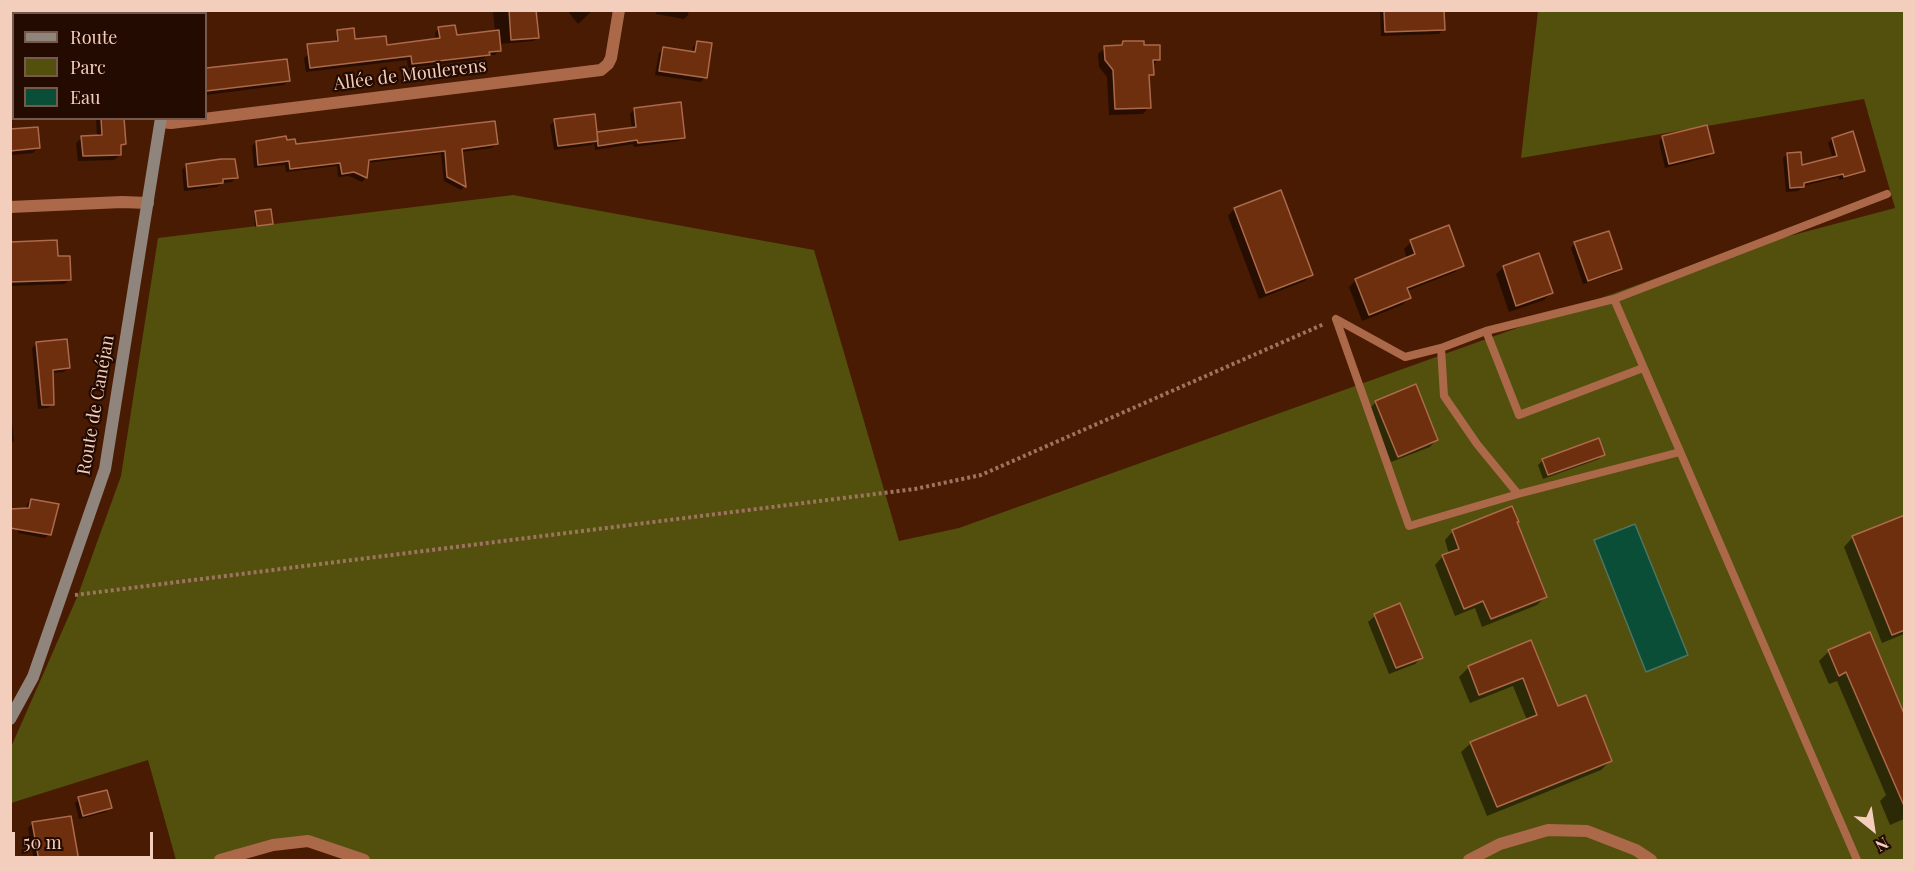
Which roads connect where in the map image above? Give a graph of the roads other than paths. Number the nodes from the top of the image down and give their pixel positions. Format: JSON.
{"nodes":[{"id":1,"x":619,"y":10,"type":"edge"},
{"id":2,"x":207,"y":118,"type":"edge"},
{"id":3,"x":161,"y":120,"type":"edge"},
{"id":4,"x":191,"y":120,"type":"edge"},
{"id":5,"x":1887,"y":194,"type":"dead end"},
{"id":6,"x":148,"y":203,"type":"junction"},
{"id":7,"x":10,"y":207,"type":"edge"},
{"id":8,"x":1614,"y":299,"type":"junction"},
{"id":9,"x":1485,"y":331,"type":"junction"},
{"id":10,"x":1441,"y":348,"type":"junction"},
{"id":11,"x":1643,"y":368,"type":"junction"},
{"id":12,"x":1680,"y":452,"type":"junction"},
{"id":13,"x":1518,"y":494,"type":"junction"},
{"id":14,"x":10,"y":719,"type":"edge"},
{"id":15,"x":220,"y":861,"type":"edge"},
{"id":16,"x":364,"y":861,"type":"edge"},
{"id":17,"x":1469,"y":861,"type":"edge"},
{"id":18,"x":1651,"y":861,"type":"edge"},
{"id":19,"x":1857,"y":861,"type":"edge"}],
"edges":[{"from":1,"to":2,"type":"street","name":"Allée de Moulerens"},
{"from":3,"to":4,"type":"street","name":"Allée de Moulerens"},
{"from":3,"to":6,"type":"street","name":"Route de Canéjan"},
{"from":5,"to":8,"type":"lane"},
{"from":6,"to":7,"type":"street"},
{"from":6,"to":14,"type":"street","name":"Route de Canéjan"},
{"from":8,"to":9,"type":"lane"},
{"from":8,"to":11,"type":"lane"},
{"from":9,"to":10,"type":"lane"},
{"from":9,"to":11,"type":"lane"},
{"from":10,"to":13,"type":"lane"},
{"from":10,"to":13,"type":"lane"},
{"from":11,"to":12,"type":"lane"},
{"from":12,"to":13,"type":"lane"},
{"from":12,"to":19,"type":"lane"},
{"from":15,"to":16,"type":"street"},
{"from":17,"to":18,"type":"street"}]}
